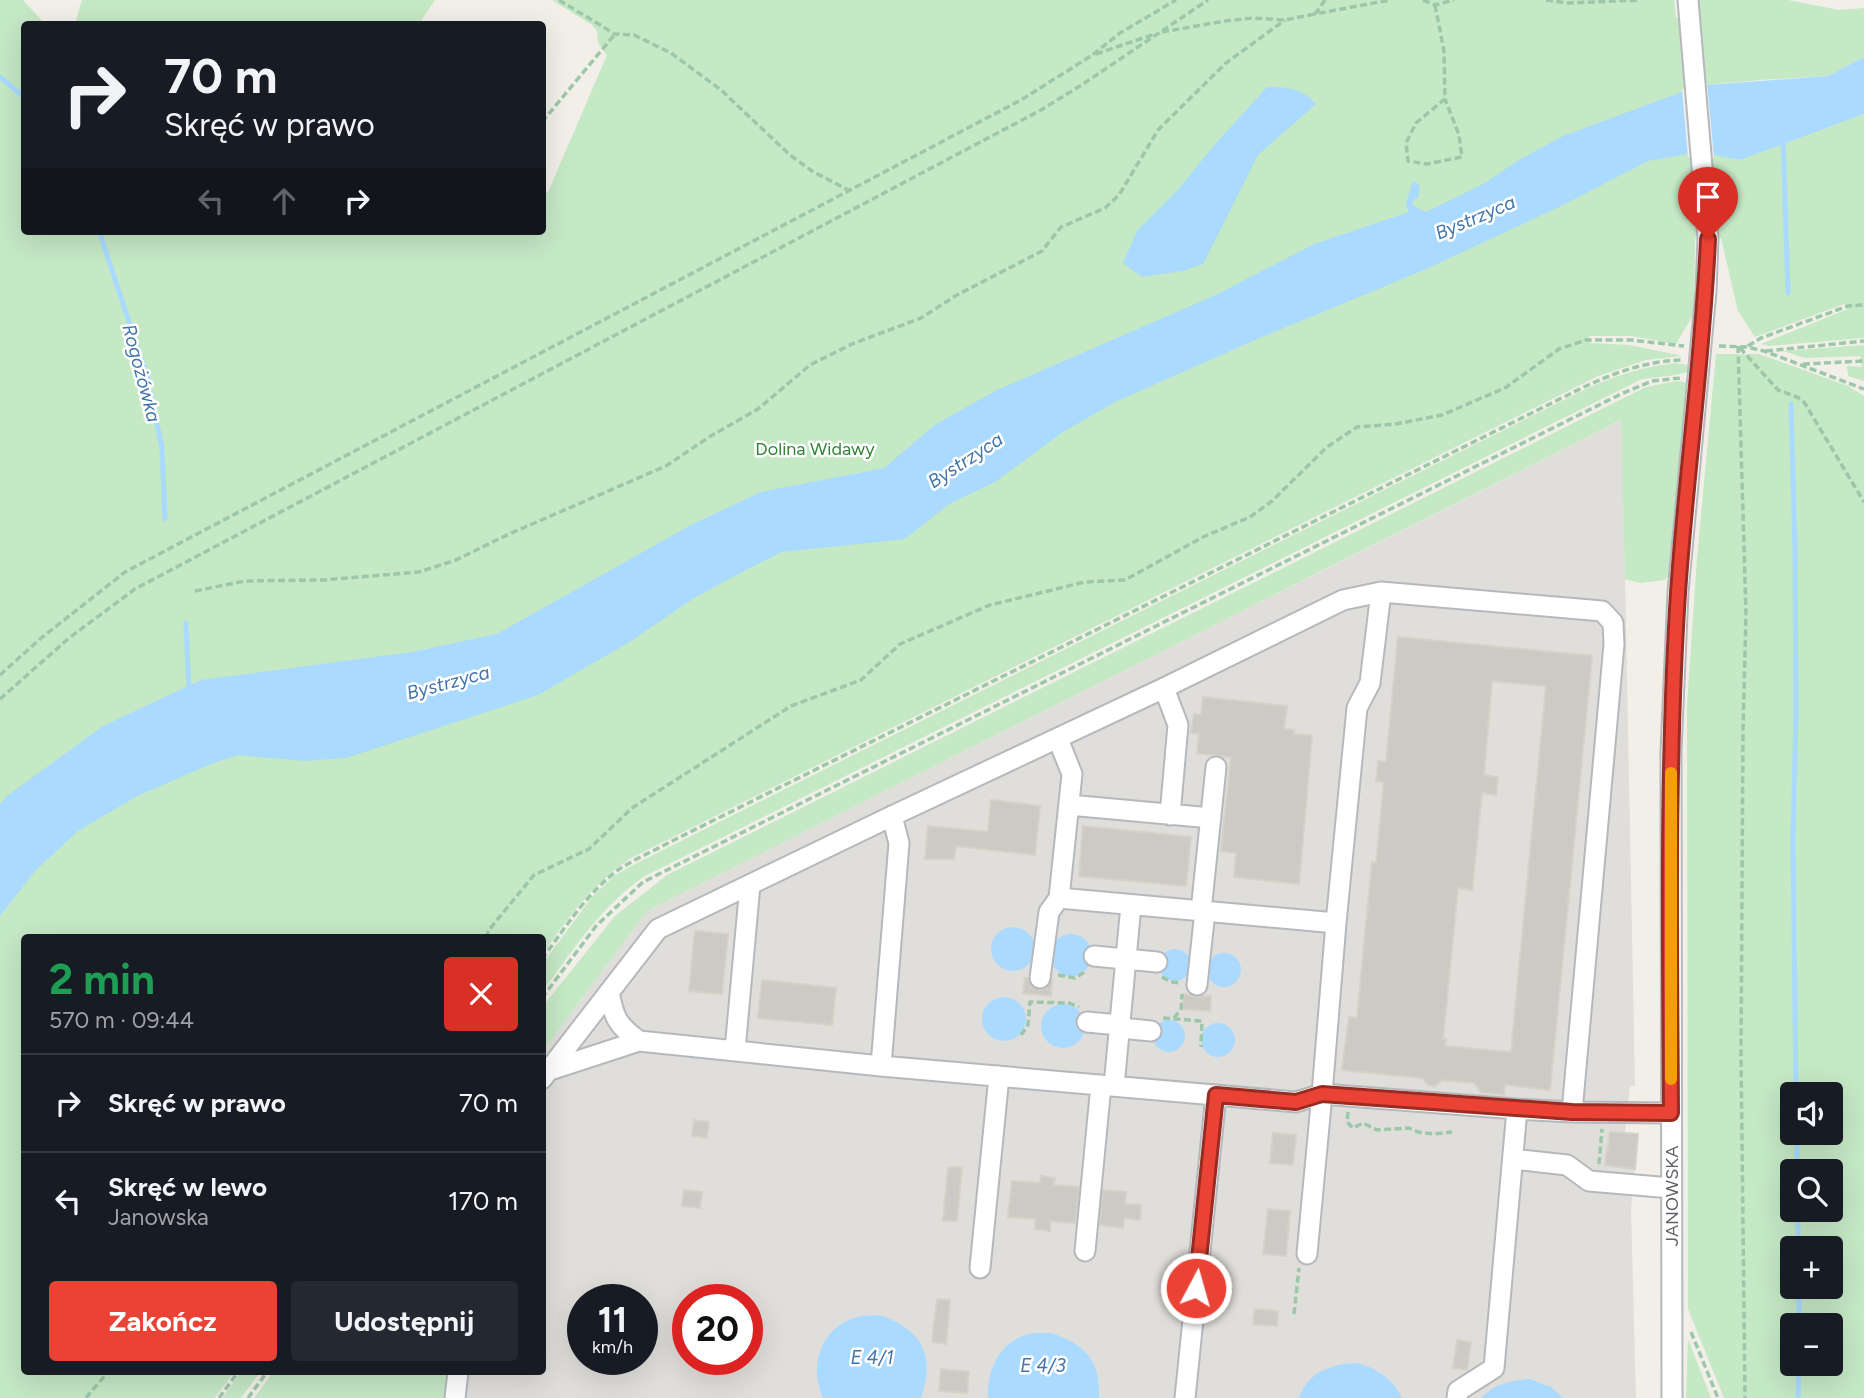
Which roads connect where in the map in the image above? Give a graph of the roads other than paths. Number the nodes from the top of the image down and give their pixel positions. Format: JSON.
{"nodes":[{"id":1,"x":1688,"y":6,"type":"edge"},
{"id":2,"x":1381,"y":592,"type":"junction"},
{"id":3,"x":1164,"y":688,"type":"junction"},
{"id":4,"x":1058,"y":739,"type":"junction"},
{"id":5,"x":1216,"y":767,"type":"dead end"},
{"id":6,"x":1069,"y":806,"type":"junction"},
{"id":7,"x":1170,"y":815,"type":"junction"},
{"id":8,"x":892,"y":816,"type":"junction"},
{"id":9,"x":1211,"y":818,"type":"junction"},
{"id":10,"x":750,"y":886,"type":"junction"},
{"id":11,"x":1059,"y":898,"type":"junction"},
{"id":12,"x":1131,"y":905,"type":"junction"},
{"id":13,"x":1203,"y":911,"type":"junction"},
{"id":14,"x":1336,"y":923,"type":"junction"},
{"id":15,"x":1094,"y":957,"type":"dead end"},
{"id":16,"x":1125,"y":959,"type":"junction"},
{"id":17,"x":1157,"y":962,"type":"dead end"},
{"id":18,"x":1040,"y":978,"type":"dead end"},
{"id":19,"x":1188,"y":984,"type":"road end"},
{"id":20,"x":609,"y":992,"type":"junction"},
{"id":21,"x":1087,"y":1022,"type":"road end"},
{"id":22,"x":1120,"y":1026,"type":"junction"},
{"id":23,"x":1151,"y":1031,"type":"road end"},
{"id":24,"x":639,"y":1041,"type":"junction"},
{"id":25,"x":735,"y":1050,"type":"junction"},
{"id":26,"x":881,"y":1066,"type":"junction"},
{"id":27,"x":546,"y":1075,"type":"edge"},
{"id":28,"x":999,"y":1076,"type":"junction"},
{"id":29,"x":1107,"y":1085,"type":"junction"},
{"id":30,"x":1322,"y":1094,"type":"junction"},
{"id":31,"x":1216,"y":1095,"type":"junction"},
{"id":32,"x":1517,"y":1109,"type":"junction"},
{"id":33,"x":1572,"y":1112,"type":"junction"},
{"id":34,"x":1671,"y":1113,"type":"junction"},
{"id":35,"x":1513,"y":1159,"type":"junction"},
{"id":36,"x":1671,"y":1188,"type":"junction"},
{"id":37,"x":1085,"y":1251,"type":"dead end"},
{"id":38,"x":1307,"y":1254,"type":"road end"},
{"id":39,"x":980,"y":1268,"type":"dead end"},
{"id":40,"x":458,"y":1375,"type":"edge"},
{"id":41,"x":455,"y":1398,"type":"edge"},
{"id":42,"x":1185,"y":1398,"type":"edge"},
{"id":43,"x":1457,"y":1398,"type":"edge"},
{"id":44,"x":1672,"y":1398,"type":"edge"}],
"edges":[{"from":1,"to":34,"type":"street","name":"JANOWSKA"},
{"from":2,"to":3,"type":"street"},
{"from":2,"to":14,"type":"street"},
{"from":2,"to":33,"type":"street"},
{"from":3,"to":4,"type":"street"},
{"from":3,"to":7,"type":"street"},
{"from":4,"to":6,"type":"street"},
{"from":4,"to":8,"type":"street"},
{"from":5,"to":9,"type":"street"},
{"from":6,"to":7,"type":"street"},
{"from":6,"to":11,"type":"street"},
{"from":7,"to":9,"type":"street"},
{"from":8,"to":10,"type":"street"},
{"from":8,"to":26,"type":"street"},
{"from":9,"to":13,"type":"street"},
{"from":10,"to":20,"type":"street"},
{"from":10,"to":25,"type":"street"},
{"from":11,"to":12,"type":"street"},
{"from":11,"to":18,"type":"street"},
{"from":12,"to":13,"type":"street"},
{"from":12,"to":16,"type":"street"},
{"from":13,"to":14,"type":"street"},
{"from":13,"to":19,"type":"street"},
{"from":14,"to":30,"type":"street"},
{"from":15,"to":16,"type":"street"},
{"from":16,"to":17,"type":"street"},
{"from":16,"to":22,"type":"street"},
{"from":20,"to":24,"type":"street"},
{"from":20,"to":27,"type":"street"},
{"from":21,"to":22,"type":"street"},
{"from":22,"to":23,"type":"street"},
{"from":22,"to":29,"type":"street"},
{"from":24,"to":25,"type":"street"},
{"from":24,"to":27,"type":"street"},
{"from":25,"to":26,"type":"street"},
{"from":26,"to":28,"type":"street"},
{"from":28,"to":29,"type":"street"},
{"from":28,"to":39,"type":"street"},
{"from":29,"to":31,"type":"street"},
{"from":29,"to":37,"type":"street"},
{"from":30,"to":31,"type":"street"},
{"from":30,"to":32,"type":"street"},
{"from":30,"to":38,"type":"street"},
{"from":31,"to":42,"type":"street"},
{"from":32,"to":33,"type":"street"},
{"from":32,"to":35,"type":"street"},
{"from":33,"to":34,"type":"street"},
{"from":34,"to":36,"type":"street","name":"JANOWSKA"},
{"from":35,"to":36,"type":"street"},
{"from":35,"to":43,"type":"street"},
{"from":36,"to":44,"type":"street","name":"JANOWSKA"},
{"from":40,"to":41,"type":"street"}]}
